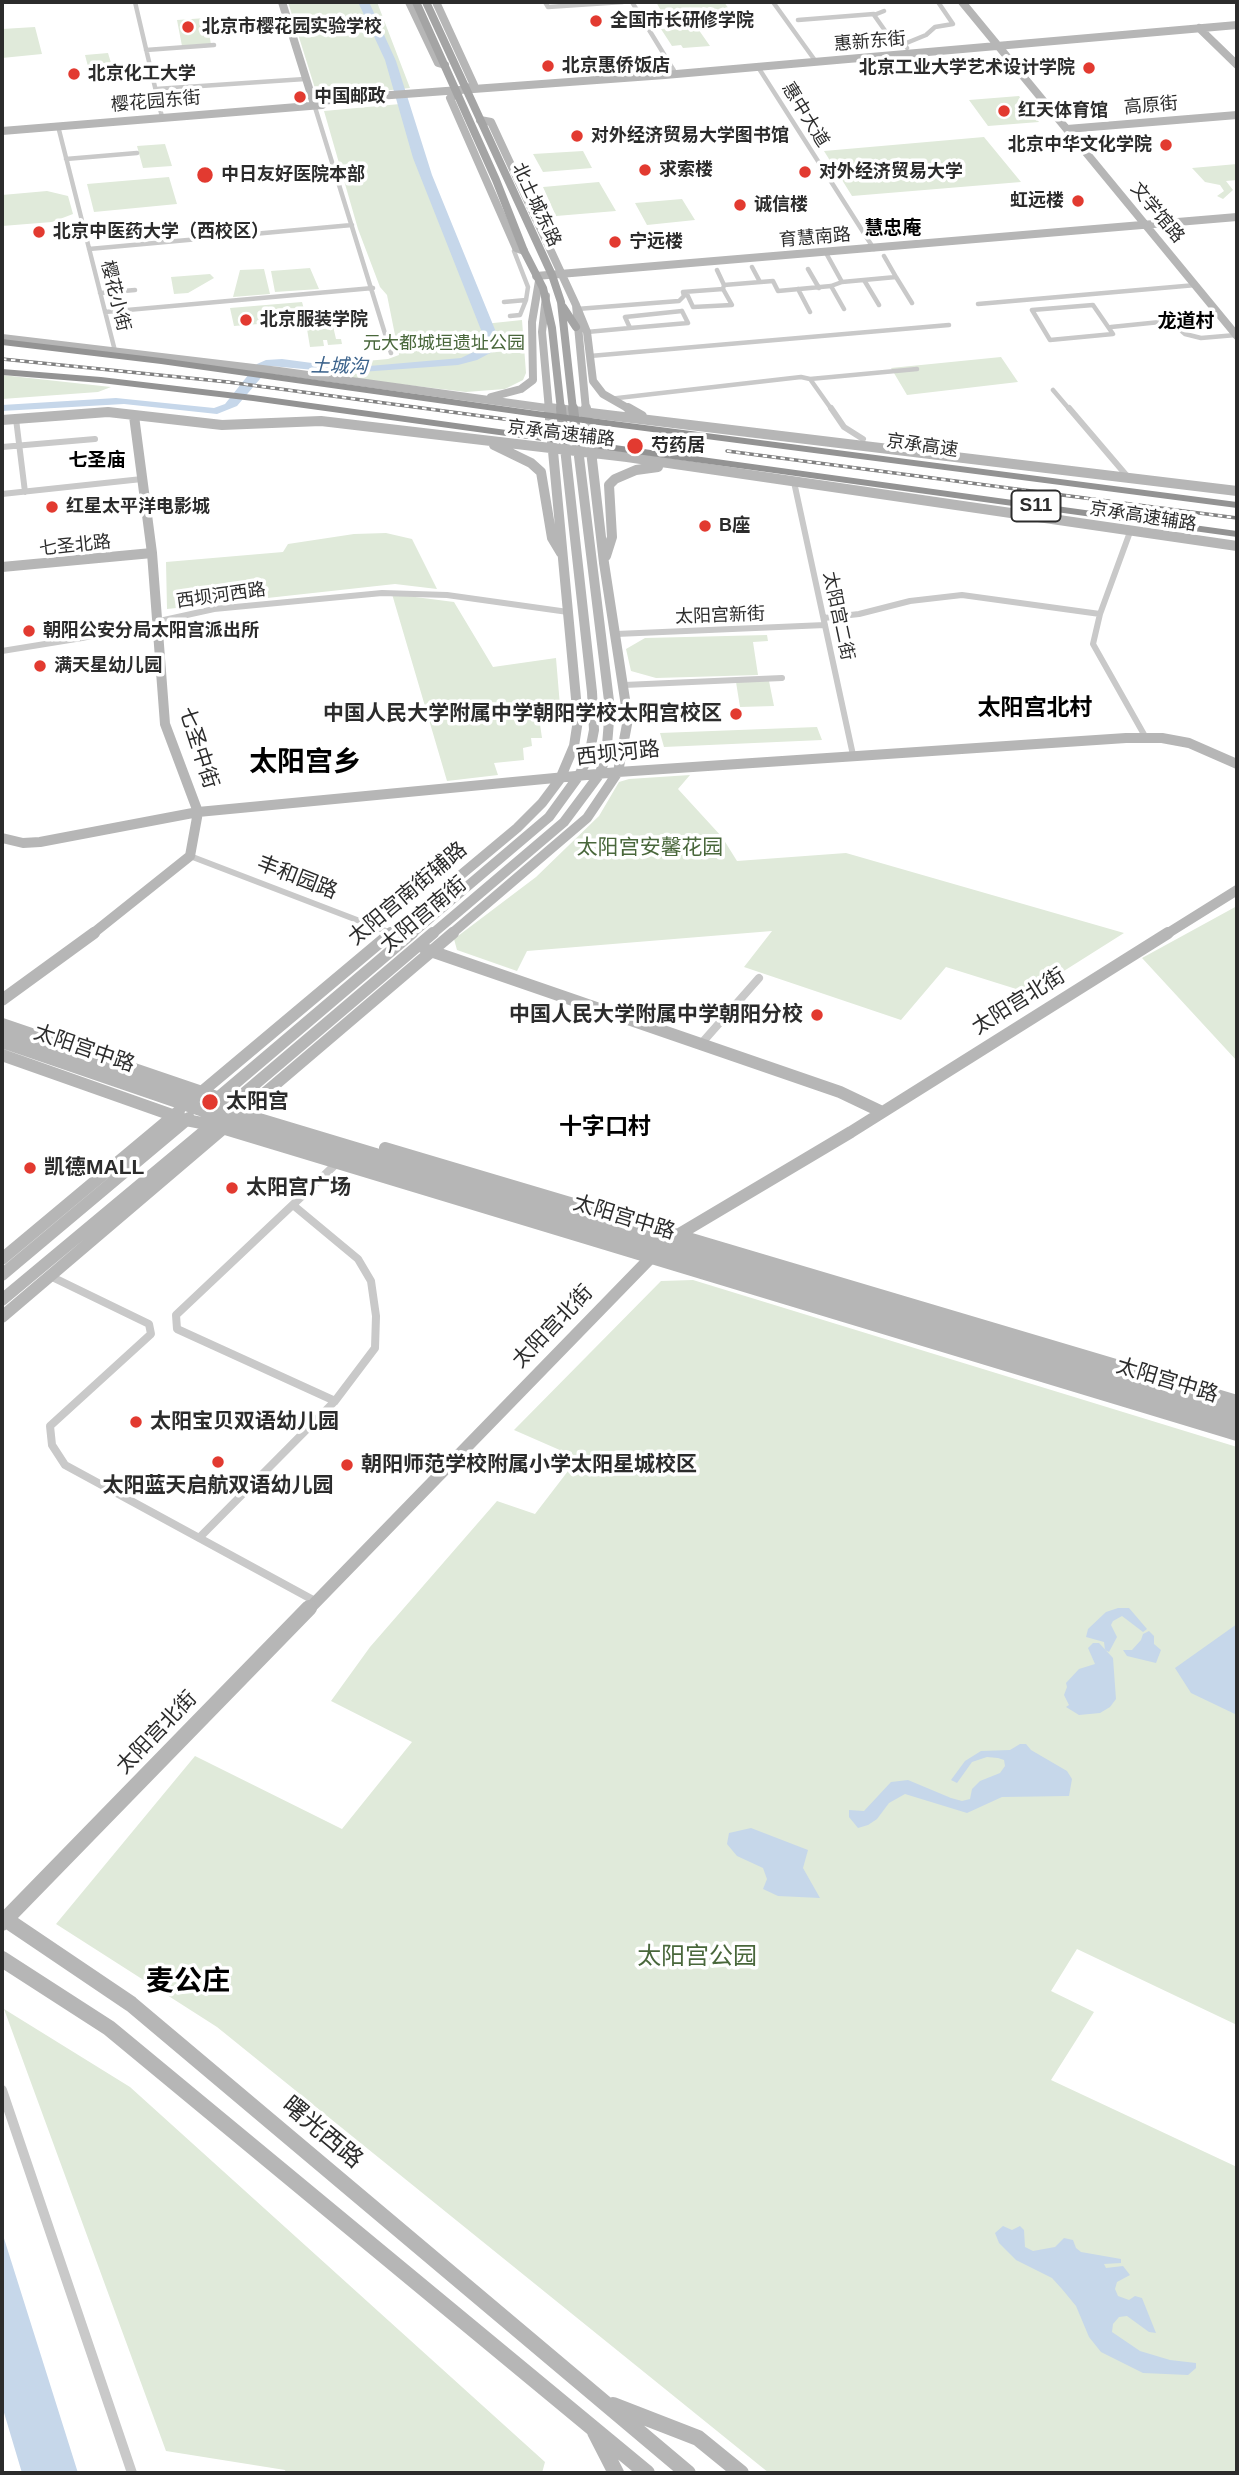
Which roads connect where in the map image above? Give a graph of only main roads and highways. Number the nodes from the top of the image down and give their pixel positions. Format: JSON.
{"nodes":[{"id":1,"x":416,"y":2,"type":"edge"},
{"id":2,"x":426,"y":2,"type":"edge"},
{"id":3,"x":443,"y":18,"type":"road end"},
{"id":4,"x":438,"y":28,"type":"junction"},
{"id":5,"x":457,"y":92,"type":"road end"},
{"id":6,"x":519,"y":251,"type":"road end"},
{"id":7,"x":561,"y":302,"type":"junction"},
{"id":8,"x":576,"y":327,"type":"road end"},
{"id":9,"x":2,"y":342,"type":"edge"},
{"id":10,"x":74,"y":350,"type":"junction"},
{"id":11,"x":119,"y":351,"type":"road end"},
{"id":12,"x":161,"y":360,"type":"junction"},
{"id":13,"x":2,"y":364,"type":"edge"},
{"id":14,"x":2,"y":372,"type":"edge"},
{"id":15,"x":101,"y":380,"type":"junction"},
{"id":16,"x":352,"y":387,"type":"junction"},
{"id":17,"x":400,"y":389,"type":"road end"},
{"id":18,"x":353,"y":414,"type":"junction"},
{"id":19,"x":563,"y":430,"type":"road end"},
{"id":20,"x":576,"y":432,"type":"road end"},
{"id":21,"x":427,"y":434,"type":"road end"},
{"id":22,"x":1237,"y":505,"type":"edge"},
{"id":23,"x":1237,"y":534,"type":"edge"}],
"edges":[{"from":1,"to":5,"type":"main road"},
{"from":2,"to":4,"type":"main road","name":"北土城东路"},
{"from":3,"to":4,"type":"main road"},
{"from":4,"to":7,"type":"main road","name":"北土城东路"},
{"from":6,"to":19,"type":"main road","name":"北土城东路"},
{"from":7,"to":8,"type":"main road"},
{"from":7,"to":20,"type":"main road","name":"北土城东路"},
{"from":9,"to":10,"type":"highway"},
{"from":9,"to":10,"type":"highway"},
{"from":10,"to":12,"type":"highway"},
{"from":11,"to":12,"type":"highway"},
{"from":12,"to":16,"type":"highway"},
{"from":13,"to":15,"type":"highway"},
{"from":14,"to":15,"type":"highway"},
{"from":15,"to":18,"type":"highway"},
{"from":16,"to":17,"type":"highway"},
{"from":16,"to":22,"type":"highway","name":"京承高速","number":"S11"},
{"from":18,"to":21,"type":"highway"},
{"from":18,"to":23,"type":"highway","number":"S11"}]}
